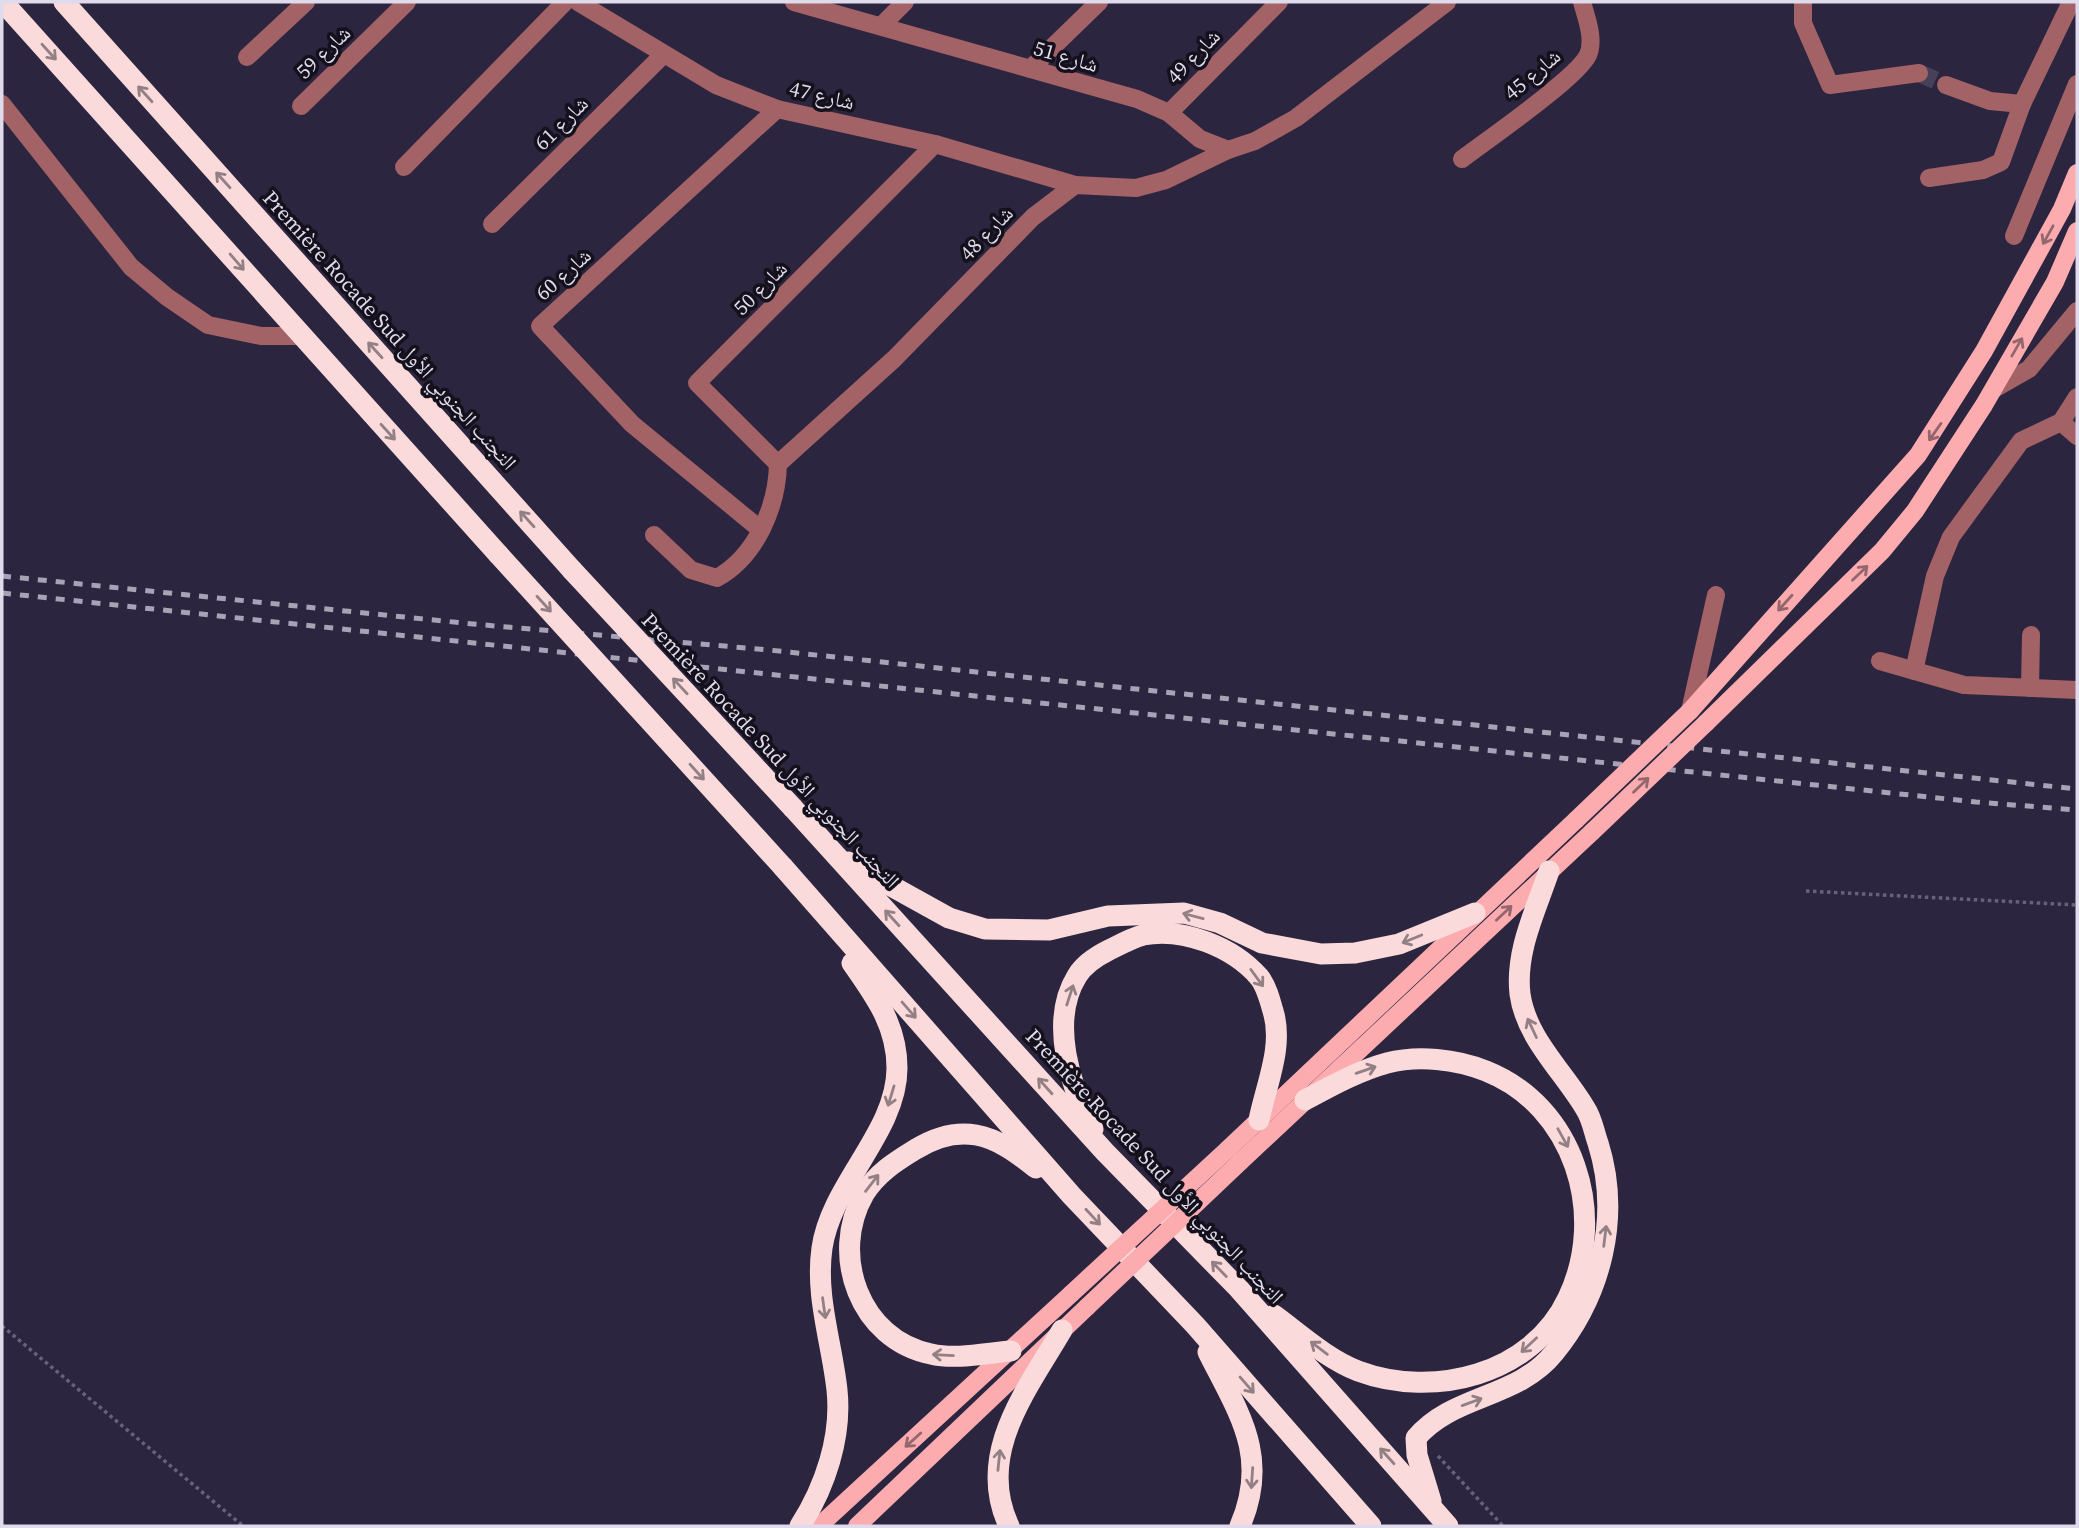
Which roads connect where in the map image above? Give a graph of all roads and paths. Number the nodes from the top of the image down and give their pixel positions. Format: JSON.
{"nodes":[{"id":1,"x":3,"y":2,"type":"edge"},
{"id":2,"x":64,"y":2,"type":"edge"},
{"id":3,"x":306,"y":2,"type":"edge"},
{"id":4,"x":407,"y":2,"type":"edge"},
{"id":5,"x":565,"y":2,"type":"edge"},
{"id":6,"x":578,"y":2,"type":"edge"},
{"id":7,"x":794,"y":2,"type":"edge"},
{"id":8,"x":905,"y":2,"type":"edge"},
{"id":9,"x":1099,"y":2,"type":"edge"},
{"id":10,"x":1279,"y":2,"type":"edge"},
{"id":11,"x":1447,"y":2,"type":"edge"},
{"id":12,"x":1582,"y":2,"type":"edge"},
{"id":13,"x":1803,"y":2,"type":"edge"},
{"id":14,"x":2071,"y":2,"type":"edge"},
{"id":15,"x":881,"y":26,"type":"junction"},
{"id":16,"x":663,"y":55,"type":"junction"},
{"id":17,"x":247,"y":57,"type":"dead end"},
{"id":18,"x":1030,"y":69,"type":"junction"},
{"id":19,"x":1919,"y":74,"type":"tunnel mouth"},
{"id":20,"x":2077,"y":84,"type":"edge"},
{"id":21,"x":1946,"y":85,"type":"tunnel mouth"},
{"id":22,"x":2,"y":104,"type":"edge"},
{"id":23,"x":2022,"y":104,"type":"junction"},
{"id":24,"x":301,"y":106,"type":"dead end"},
{"id":25,"x":777,"y":109,"type":"junction"},
{"id":26,"x":1169,"y":113,"type":"junction"},
{"id":27,"x":935,"y":144,"type":"junction"},
{"id":28,"x":1228,"y":150,"type":"junction"},
{"id":29,"x":1462,"y":159,"type":"dead end"},
{"id":30,"x":404,"y":167,"type":"dead end"},
{"id":31,"x":2077,"y":173,"type":"edge"},
{"id":32,"x":1929,"y":178,"type":"dead end"},
{"id":33,"x":1076,"y":185,"type":"junction"},
{"id":34,"x":492,"y":224,"type":"dead end"},
{"id":35,"x":2077,"y":231,"type":"edge"},
{"id":36,"x":2014,"y":236,"type":"dead end"},
{"id":37,"x":2075,"y":318,"type":"edge"},
{"id":38,"x":301,"y":336,"type":"junction"},
{"id":39,"x":1994,"y":389,"type":"junction"},
{"id":40,"x":2077,"y":397,"type":"edge"},
{"id":41,"x":2061,"y":422,"type":"junction"},
{"id":42,"x":2077,"y":436,"type":"edge"},
{"id":43,"x":778,"y":464,"type":"junction"},
{"id":44,"x":761,"y":530,"type":"junction"},
{"id":45,"x":654,"y":536,"type":"dead end"},
{"id":46,"x":1716,"y":596,"type":"dead end"},
{"id":47,"x":2031,"y":635,"type":"dead end"},
{"id":48,"x":1880,"y":661,"type":"dead end"},
{"id":49,"x":1914,"y":671,"type":"junction"},
{"id":50,"x":2029,"y":688,"type":"junction"},
{"id":51,"x":2077,"y":690,"type":"edge"},
{"id":52,"x":1690,"y":710,"type":"junction"},
{"id":53,"x":836,"y":856,"type":"junction"},
{"id":54,"x":783,"y":867,"type":"junction"},
{"id":55,"x":1549,"y":871,"type":"junction"},
{"id":56,"x":1806,"y":891,"type":"dead end"},
{"id":57,"x":2077,"y":905,"type":"edge"},
{"id":58,"x":1475,"y":912,"type":"junction"},
{"id":59,"x":1305,"y":1100,"type":"junction"},
{"id":60,"x":1259,"y":1120,"type":"junction"},
{"id":61,"x":1105,"y":1152,"type":"junction"},
{"id":62,"x":1234,"y":1156,"type":"junction"},
{"id":63,"x":1072,"y":1195,"type":"junction"},
{"id":64,"x":1239,"y":1289,"type":"junction"},
{"id":65,"x":1195,"y":1325,"type":"junction"},
{"id":66,"x":2,"y":1326,"type":"edge"},
{"id":67,"x":1062,"y":1330,"type":"junction"},
{"id":68,"x":1011,"y":1351,"type":"junction"},
{"id":69,"x":1437,"y":1455,"type":"dead end"},
{"id":70,"x":1434,"y":1509,"type":"junction"},
{"id":71,"x":243,"y":1526,"type":"edge"},
{"id":72,"x":800,"y":1526,"type":"edge"},
{"id":73,"x":819,"y":1526,"type":"edge"},
{"id":74,"x":857,"y":1526,"type":"edge"},
{"id":75,"x":1009,"y":1526,"type":"edge"},
{"id":76,"x":1240,"y":1526,"type":"edge"},
{"id":77,"x":1371,"y":1526,"type":"edge"},
{"id":78,"x":1448,"y":1526,"type":"edge"},
{"id":79,"x":1503,"y":1526,"type":"edge"}],
"edges":[{"from":1,"to":38,"type":"highway","one_way":true},
{"from":53,"to":2,"type":"highway","name":"Première Rocade Sud التجنب الجنوبي الأول","one_way":true,"bridge":true},
{"from":3,"to":17,"type":"street"},
{"from":4,"to":24,"type":"street","name":"شارع 59"},
{"from":5,"to":30,"type":"street"},
{"from":6,"to":16,"type":"street","name":"شارع 47"},
{"from":7,"to":15,"type":"street","name":"شارع 51"},
{"from":8,"to":15,"type":"street"},
{"from":9,"to":18,"type":"street"},
{"from":10,"to":26,"type":"street","name":"شارع 49"},
{"from":11,"to":28,"type":"street"},
{"from":12,"to":29,"type":"street","name":"شارع 45"},
{"from":13,"to":19,"type":"street"},
{"from":14,"to":23,"type":"street"},
{"from":15,"to":18,"type":"street","name":"شارع 51"},
{"from":16,"to":25,"type":"street","name":"شارع 47"},
{"from":16,"to":34,"type":"street","name":"شارع 61"},
{"from":18,"to":26,"type":"street","name":"شارع 51"},
{"from":20,"to":36,"type":"street"},
{"from":21,"to":23,"type":"street"},
{"from":22,"to":38,"type":"street"},
{"from":23,"to":32,"type":"street"},
{"from":25,"to":27,"type":"street","name":"شارع 47"},
{"from":25,"to":44,"type":"street","name":"شارع 60"},
{"from":26,"to":28,"type":"street","name":"شارع 51"},
{"from":27,"to":33,"type":"street","name":"شارع 47"},
{"from":27,"to":43,"type":"street","name":"شارع 50"},
{"from":28,"to":33,"type":"street"},
{"from":31,"to":52,"type":"main road","one_way":true},
{"from":33,"to":43,"type":"street","name":"شارع 48"},
{"from":39,"to":35,"type":"main road","one_way":true},
{"from":37,"to":39,"type":"street"},
{"from":38,"to":54,"type":"highway","one_way":true,"bridge":true},
{"from":55,"to":39,"type":"main road","one_way":true,"bridge":true},
{"from":40,"to":41,"type":"street"},
{"from":41,"to":42,"type":"street"},
{"from":41,"to":49,"type":"street"},
{"from":43,"to":44,"type":"street"},
{"from":44,"to":45,"type":"street"},
{"from":46,"to":52,"type":"street"},
{"from":47,"to":50,"type":"street"},
{"from":48,"to":49,"type":"street"},
{"from":49,"to":50,"type":"street"},
{"from":50,"to":51,"type":"street"},
{"from":52,"to":58,"type":"main road","bridge":true},
{"from":58,"to":53,"type":"highway","one_way":true},
{"from":61,"to":53,"type":"highway","name":"Première Rocade Sud التجنب الجنوبي الأول","one_way":true},
{"from":54,"to":63,"type":"highway","one_way":true},
{"from":54,"to":72,"type":"highway","one_way":true},
{"from":59,"to":55,"type":"main road","one_way":true},
{"from":70,"to":55,"type":"highway","one_way":true},
{"from":56,"to":57,"type":"path"},
{"from":58,"to":60,"type":"main road"},
{"from":59,"to":62,"type":"main road"},
{"from":59,"to":64,"type":"highway","one_way":true},
{"from":61,"to":60,"type":"highway","one_way":true},
{"from":60,"to":62,"type":"main road"},
{"from":64,"to":61,"type":"highway","name":"Première Rocade Sud التجنب الجنوبي الأول","one_way":true},
{"from":62,"to":67,"type":"main road","bridge":true},
{"from":62,"to":68,"type":"main road","bridge":true},
{"from":63,"to":65,"type":"highway","one_way":true},
{"from":68,"to":63,"type":"highway","one_way":true},
{"from":70,"to":64,"type":"highway","name":"Première Rocade Sud التجنب الجنوبي الأول","one_way":true},
{"from":65,"to":76,"type":"highway","one_way":true},
{"from":65,"to":77,"type":"highway","one_way":true},
{"from":66,"to":71,"type":"path"},
{"from":67,"to":74,"type":"main road"},
{"from":75,"to":67,"type":"highway","one_way":true},
{"from":68,"to":73,"type":"main road","one_way":true},
{"from":69,"to":79,"type":"path"},
{"from":70,"to":78,"type":"highway","name":"Première Rocade Sud التجنب الجنوبي الأول"}]}
